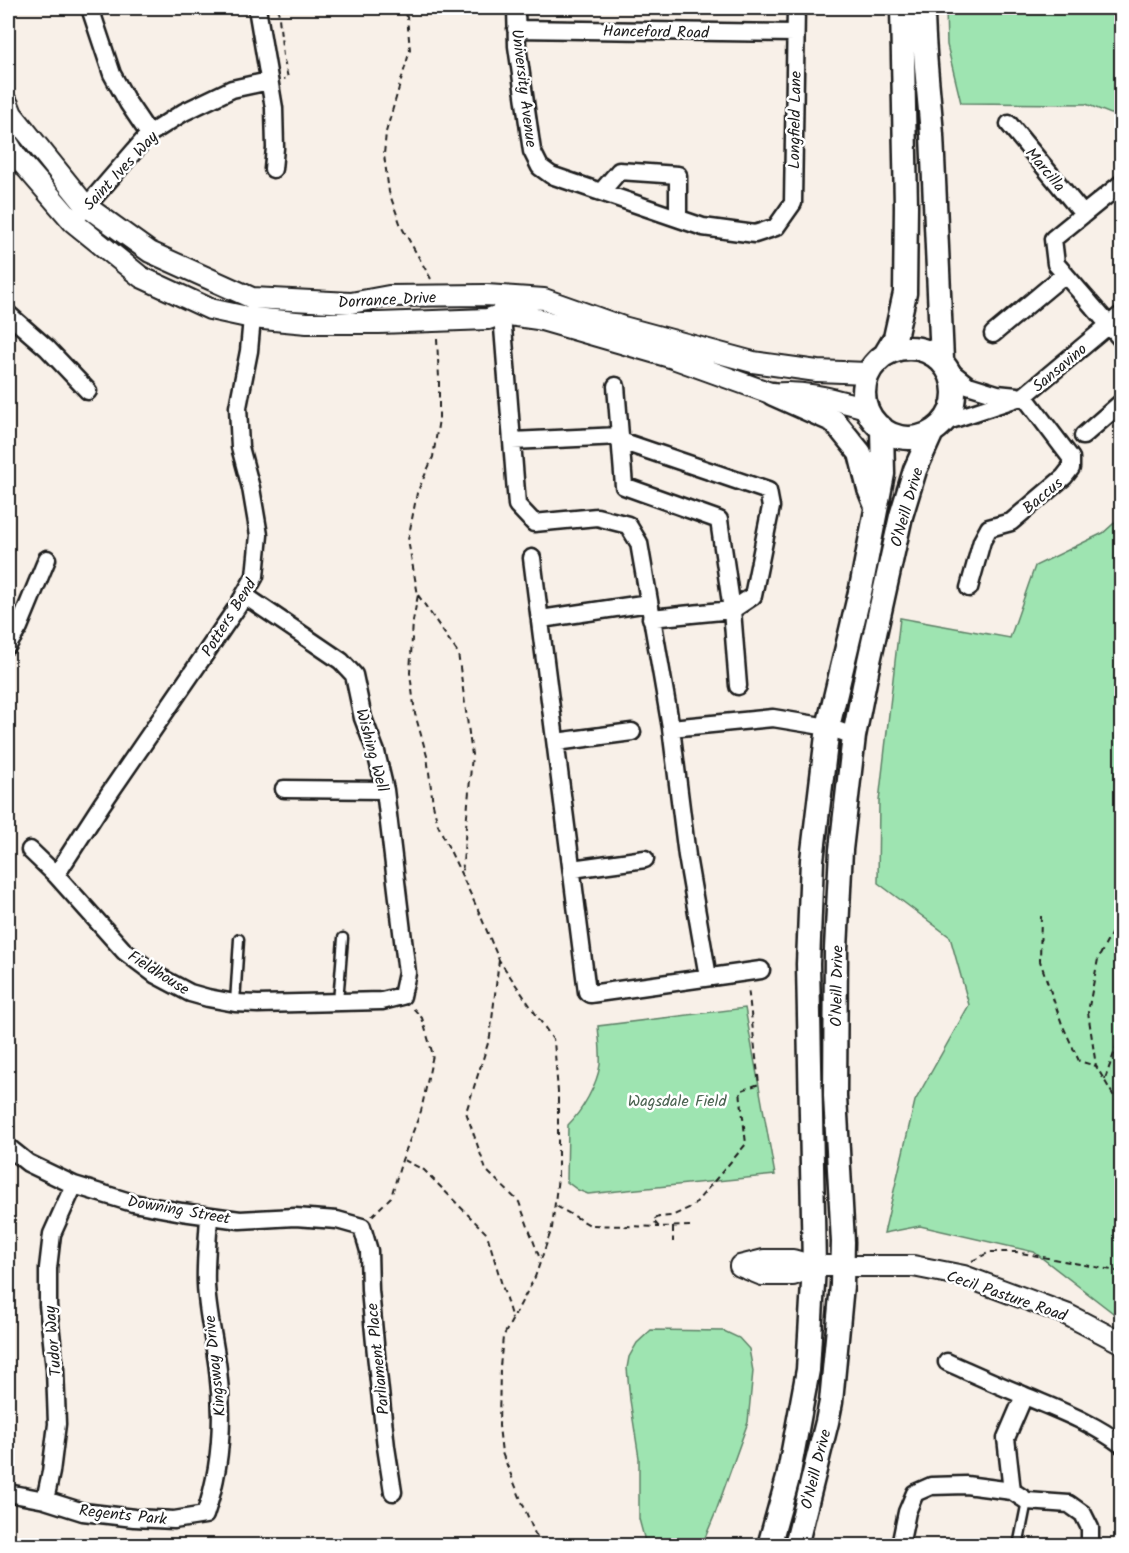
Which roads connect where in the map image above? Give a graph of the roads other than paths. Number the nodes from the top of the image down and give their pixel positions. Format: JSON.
{"nodes":[{"id":1,"x":90,"y":8,"type":"edge"},
{"id":2,"x":257,"y":8,"type":"edge"},
{"id":3,"x":516,"y":8,"type":"edge"},
{"id":4,"x":796,"y":8,"type":"edge"},
{"id":5,"x":902,"y":8,"type":"edge"},
{"id":6,"x":923,"y":8,"type":"edge"},
{"id":7,"x":516,"y":29,"type":"junction"},
{"id":8,"x":795,"y":33,"type":"junction"},
{"id":9,"x":269,"y":81,"type":"junction"},
{"id":10,"x":8,"y":104,"type":"edge"},
{"id":11,"x":1009,"y":124,"type":"dead end"},
{"id":12,"x":150,"y":134,"type":"junction"},
{"id":13,"x":8,"y":143,"type":"edge"},
{"id":14,"x":273,"y":169,"type":"dead end"},
{"id":15,"x":1122,"y":183,"type":"edge"},
{"id":16,"x":602,"y":192,"type":"junction"},
{"id":17,"x":86,"y":206,"type":"junction"},
{"id":18,"x":1083,"y":214,"type":"junction"},
{"id":19,"x":678,"y":218,"type":"junction"},
{"id":20,"x":73,"y":222,"type":"junction"},
{"id":21,"x":1065,"y":274,"type":"junction"},
{"id":22,"x":252,"y":298,"type":"junction"},
{"id":23,"x":501,"y":305,"type":"junction"},
{"id":24,"x":8,"y":314,"type":"edge"},
{"id":25,"x":1122,"y":314,"type":"edge"},
{"id":26,"x":252,"y":318,"type":"junction"},
{"id":27,"x":1108,"y":326,"type":"junction"},
{"id":28,"x":993,"y":334,"type":"dead end"},
{"id":29,"x":1122,"y":340,"type":"edge"},
{"id":30,"x":886,"y":353,"type":"junction"},
{"id":31,"x":946,"y":365,"type":"junction"},
{"id":32,"x":867,"y":373,"type":"junction"},
{"id":33,"x":616,"y":386,"type":"dead end"},
{"id":34,"x":88,"y":391,"type":"dead end"},
{"id":35,"x":773,"y":394,"type":"junction"},
{"id":36,"x":1024,"y":396,"type":"junction"},
{"id":37,"x":1122,"y":402,"type":"edge"},
{"id":38,"x":866,"y":408,"type":"junction"},
{"id":39,"x":939,"y":427,"type":"junction"},
{"id":40,"x":882,"y":428,"type":"junction"},
{"id":41,"x":1083,"y":436,"type":"dead end"},
{"id":42,"x":620,"y":439,"type":"junction"},
{"id":43,"x":512,"y":441,"type":"junction"},
{"id":44,"x":877,"y":507,"type":"junction"},
{"id":45,"x":532,"y":558,"type":"dead end"},
{"id":46,"x":47,"y":559,"type":"dead end"},
{"id":47,"x":969,"y":588,"type":"dead end"},
{"id":48,"x":244,"y":595,"type":"junction"},
{"id":49,"x":732,"y":610,"type":"junction"},
{"id":50,"x":650,"y":611,"type":"junction"},
{"id":51,"x":541,"y":619,"type":"junction"},
{"id":52,"x":8,"y":645,"type":"edge"},
{"id":53,"x":738,"y":686,"type":"dead end"},
{"id":54,"x":671,"y":728,"type":"junction"},
{"id":55,"x":828,"y":728,"type":"junction"},
{"id":56,"x":632,"y":732,"type":"dead end"},
{"id":57,"x":854,"y":736,"type":"junction"},
{"id":58,"x":556,"y":742,"type":"junction"},
{"id":59,"x":284,"y":789,"type":"dead end"},
{"id":60,"x":385,"y":790,"type":"junction"},
{"id":61,"x":30,"y":850,"type":"dead end"},
{"id":62,"x":645,"y":859,"type":"dead end"},
{"id":63,"x":572,"y":869,"type":"junction"},
{"id":64,"x":56,"y":875,"type":"junction"},
{"id":65,"x":343,"y":938,"type":"dead end"},
{"id":66,"x":239,"y":939,"type":"dead end"},
{"id":67,"x":754,"y":971,"type":"road end"},
{"id":68,"x":708,"y":977,"type":"junction"},
{"id":69,"x":402,"y":996,"type":"joint"},
{"id":70,"x":338,"y":1002,"type":"junction"},
{"id":71,"x":234,"y":1003,"type":"junction"},
{"id":72,"x":8,"y":1146,"type":"edge"},
{"id":73,"x":74,"y":1185,"type":"junction"},
{"id":74,"x":209,"y":1216,"type":"junction"},
{"id":75,"x":362,"y":1227,"type":"joint"},
{"id":76,"x":842,"y":1265,"type":"junction"},
{"id":77,"x":814,"y":1266,"type":"junction"},
{"id":78,"x":1122,"y":1343,"type":"edge"},
{"id":79,"x":947,"y":1362,"type":"dead end"},
{"id":80,"x":1024,"y":1396,"type":"junction"},
{"id":81,"x":1122,"y":1445,"type":"edge"},
{"id":82,"x":1012,"y":1491,"type":"junction"},
{"id":83,"x":393,"y":1492,"type":"dead end"},
{"id":84,"x":8,"y":1493,"type":"edge"},
{"id":85,"x":45,"y":1500,"type":"junction"},
{"id":86,"x":1027,"y":1501,"type":"junction"},
{"id":87,"x":205,"y":1515,"type":"joint"},
{"id":88,"x":769,"y":1545,"type":"edge"},
{"id":89,"x":795,"y":1545,"type":"edge"},
{"id":90,"x":900,"y":1545,"type":"edge"},
{"id":91,"x":1018,"y":1545,"type":"edge"},
{"id":92,"x":1090,"y":1545,"type":"edge"}],
"edges":[{"from":1,"to":12,"type":"street"},
{"from":2,"to":9,"type":"street"},
{"from":3,"to":7,"type":"street","name":"University Avenue"},
{"from":4,"to":8,"type":"street","name":"Longfield Lane"},
{"from":5,"to":30,"type":"main road"},
{"from":6,"to":31,"type":"main road","name":"O'Neill Drive"},
{"from":7,"to":8,"type":"street","name":"Hanceford Road"},
{"from":7,"to":16,"type":"street","name":"University Avenue"},
{"from":8,"to":19,"type":"street","name":"Longfield Lane"},
{"from":9,"to":12,"type":"street","name":"Saint Ives Way"},
{"from":9,"to":14,"type":"street"},
{"from":10,"to":17,"type":"street","name":"Dorrance Drive"},
{"from":11,"to":18,"type":"street","name":"Marcilla"},
{"from":12,"to":17,"type":"street","name":"Saint Ives Way"},
{"from":13,"to":20,"type":"street","name":"Dorrance Drive"},
{"from":15,"to":18,"type":"street"},
{"from":16,"to":19,"type":"street"},
{"from":16,"to":19,"type":"street"},
{"from":17,"to":20,"type":"street","name":"Saint Ives Way"},
{"from":17,"to":22,"type":"street","name":"Dorrance Drive"},
{"from":18,"to":21,"type":"street"},
{"from":20,"to":26,"type":"street","name":"Dorrance Drive"},
{"from":21,"to":27,"type":"street"},
{"from":21,"to":28,"type":"street"},
{"from":22,"to":23,"type":"street","name":"Dorrance Drive"},
{"from":22,"to":26,"type":"street"},
{"from":23,"to":26,"type":"street","name":"Dorrance Drive"},
{"from":23,"to":32,"type":"street","name":"Dorrance Drive"},
{"from":23,"to":35,"type":"street","name":"Dorrance Drive"},
{"from":23,"to":43,"type":"street"},
{"from":24,"to":34,"type":"street"},
{"from":25,"to":27,"type":"street","name":"Sansavino"},
{"from":26,"to":48,"type":"street","name":"Potters Bend"},
{"from":27,"to":29,"type":"street"},
{"from":27,"to":36,"type":"street","name":"Sansavino"},
{"from":30,"to":31,"type":"main road"},
{"from":30,"to":32,"type":"main road"},
{"from":31,"to":36,"type":"street"},
{"from":31,"to":39,"type":"main road","name":"O'Neill Drive"},
{"from":32,"to":38,"type":"main road"},
{"from":33,"to":42,"type":"street"},
{"from":35,"to":38,"type":"street","name":"Dorrance Drive"},
{"from":35,"to":44,"type":"main road"},
{"from":36,"to":39,"type":"street"},
{"from":36,"to":47,"type":"street","name":"Baccus"},
{"from":37,"to":41,"type":"street"},
{"from":38,"to":40,"type":"main road"},
{"from":39,"to":40,"type":"main road"},
{"from":39,"to":57,"type":"main road","name":"O'Neill Drive"},
{"from":40,"to":44,"type":"main road","name":"O'Neill Drive"},
{"from":42,"to":43,"type":"street"},
{"from":42,"to":49,"type":"street"},
{"from":42,"to":49,"type":"street"},
{"from":43,"to":50,"type":"street"},
{"from":44,"to":55,"type":"main road","name":"O'Neill Drive"},
{"from":45,"to":51,"type":"street"},
{"from":46,"to":52,"type":"street"},
{"from":48,"to":60,"type":"street","name":"Wishing Well"},
{"from":48,"to":64,"type":"street","name":"Potters Bend"},
{"from":49,"to":50,"type":"street"},
{"from":49,"to":53,"type":"street"},
{"from":50,"to":51,"type":"street"},
{"from":50,"to":54,"type":"street"},
{"from":51,"to":58,"type":"street"},
{"from":54,"to":55,"type":"street"},
{"from":54,"to":68,"type":"street"},
{"from":55,"to":57,"type":"street"},
{"from":55,"to":77,"type":"main road","name":"O'Neill Drive"},
{"from":56,"to":58,"type":"street"},
{"from":57,"to":76,"type":"main road","name":"O'Neill Drive"},
{"from":58,"to":63,"type":"street"},
{"from":59,"to":60,"type":"street"},
{"from":60,"to":69,"type":"street","name":"Wishing Well"},
{"from":61,"to":64,"type":"street","name":"Fieldhouse"},
{"from":62,"to":63,"type":"street"},
{"from":63,"to":68,"type":"street"},
{"from":64,"to":71,"type":"street","name":"Fieldhouse"},
{"from":65,"to":70,"type":"lane"},
{"from":66,"to":71,"type":"lane"},
{"from":67,"to":68,"type":"street"},
{"from":69,"to":70,"type":"street","name":"Fieldhouse"},
{"from":70,"to":71,"type":"street","name":"Fieldhouse"},
{"from":72,"to":73,"type":"street","name":"Downing Street"},
{"from":73,"to":74,"type":"street","name":"Downing Street"},
{"from":73,"to":85,"type":"street","name":"Tudor Way"},
{"from":74,"to":75,"type":"street","name":"Downing Street"},
{"from":74,"to":87,"type":"street","name":"Kingsway Drive"},
{"from":75,"to":83,"type":"street","name":"Parliament Place"},
{"from":76,"to":77,"type":"street","name":"Cecil Pasture Road"},
{"from":76,"to":78,"type":"street","name":"Cecil Pasture Road"},
{"from":76,"to":89,"type":"main road","name":"O'Neill Drive"},
{"from":77,"to":88,"type":"main road","name":"O'Neill Drive"},
{"from":79,"to":80,"type":"street"},
{"from":80,"to":81,"type":"street"},
{"from":80,"to":82,"type":"street"},
{"from":82,"to":86,"type":"street"},
{"from":82,"to":90,"type":"street"},
{"from":84,"to":85,"type":"street","name":"Regents Park"},
{"from":85,"to":87,"type":"street","name":"Regents Park"},
{"from":86,"to":91,"type":"lane"},
{"from":86,"to":92,"type":"street"}]}
